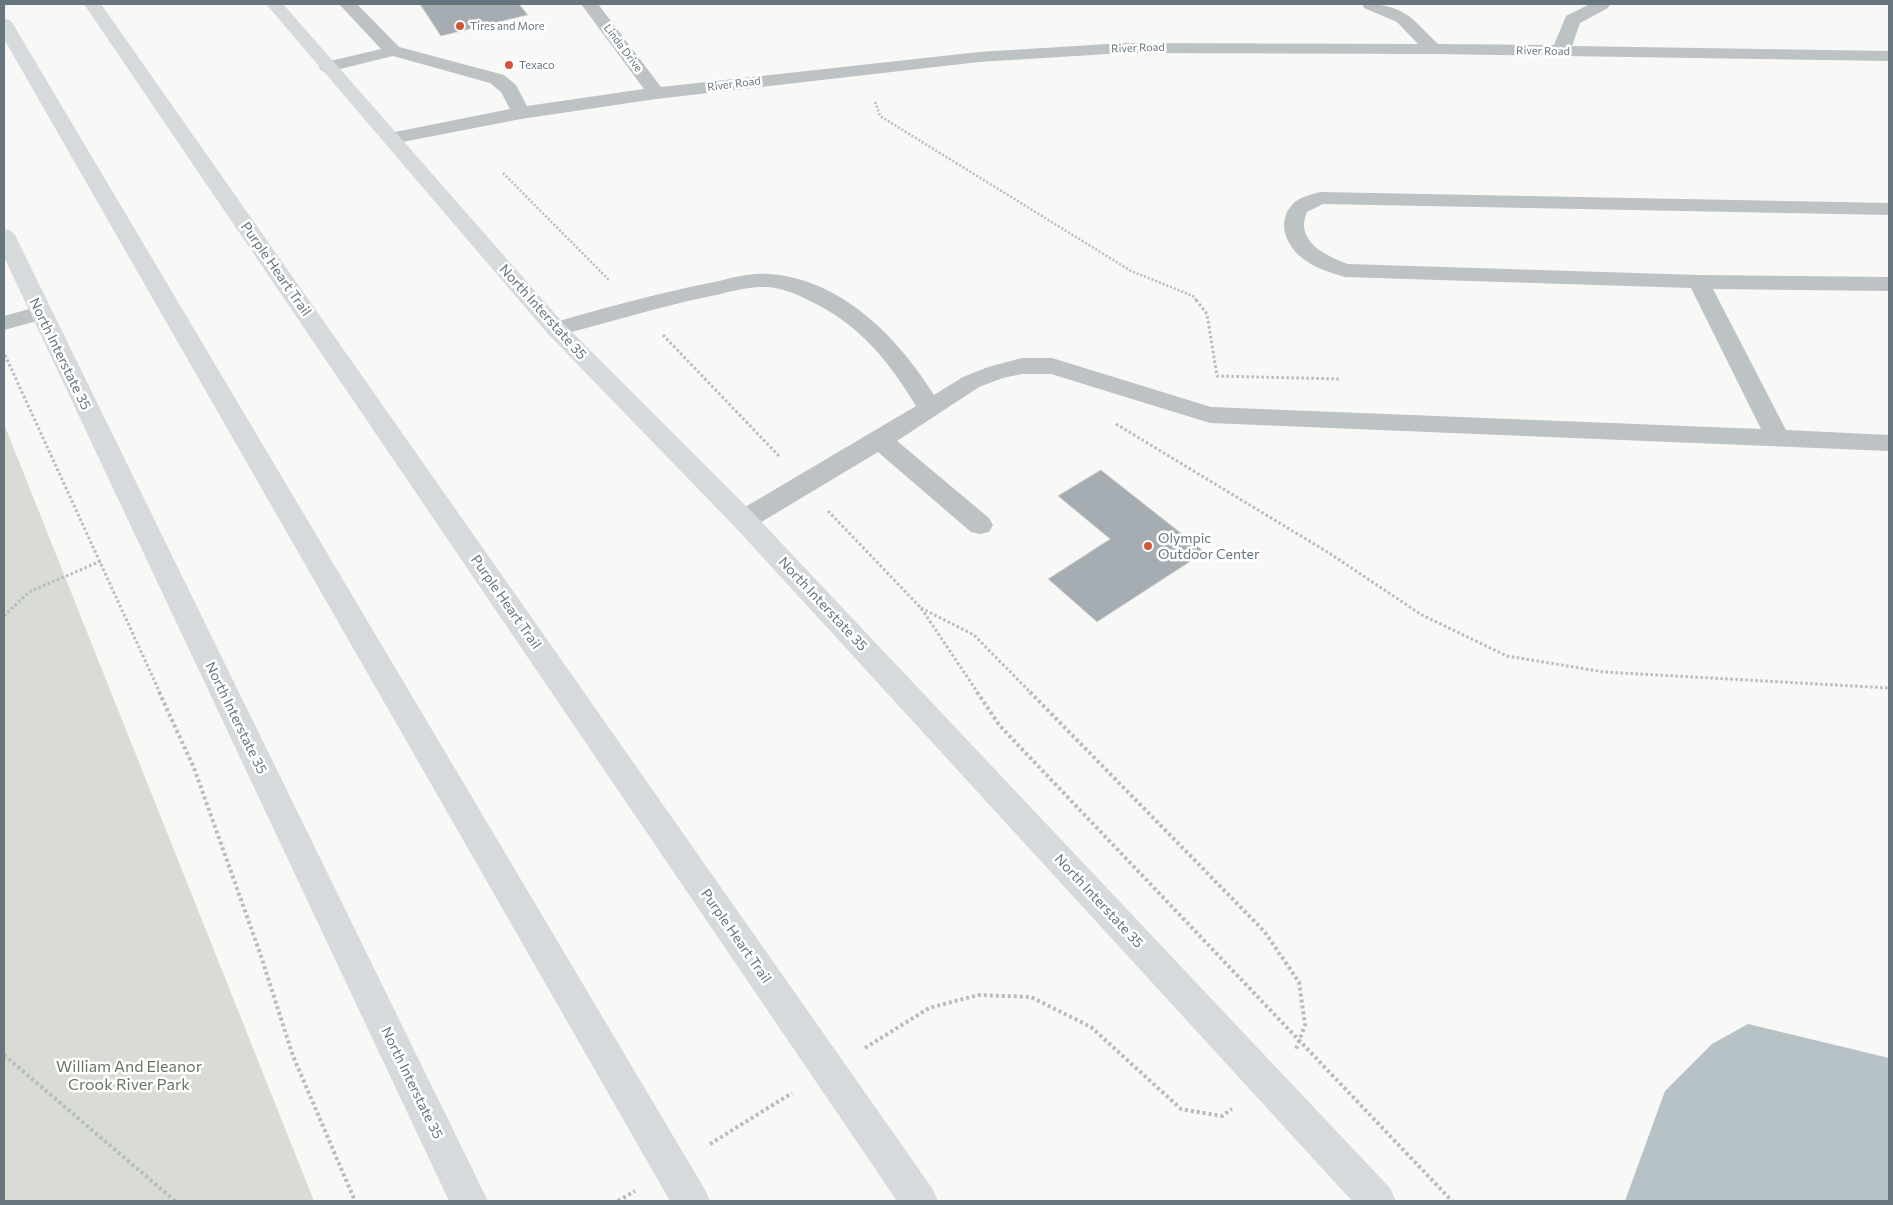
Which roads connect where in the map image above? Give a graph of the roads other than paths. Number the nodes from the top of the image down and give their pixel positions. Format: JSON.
{"nodes":[{"id":1,"x":93,"y":4,"type":"edge"},
{"id":2,"x":274,"y":4,"type":"edge"},
{"id":3,"x":348,"y":4,"type":"edge"},
{"id":4,"x":590,"y":4,"type":"edge"},
{"id":5,"x":1370,"y":4,"type":"edge"},
{"id":6,"x":1602,"y":4,"type":"edge"},
{"id":7,"x":4,"y":24,"type":"edge"},
{"id":8,"x":1433,"y":49,"type":"junction"},
{"id":9,"x":393,"y":51,"type":"junction"},
{"id":10,"x":1561,"y":51,"type":"junction"},
{"id":11,"x":1889,"y":56,"type":"edge"},
{"id":12,"x":328,"y":67,"type":"junction"},
{"id":13,"x":656,"y":93,"type":"junction"},
{"id":14,"x":522,"y":113,"type":"junction"},
{"id":15,"x":392,"y":138,"type":"junction"},
{"id":16,"x":1889,"y":209,"type":"edge"},
{"id":17,"x":4,"y":235,"type":"edge"},
{"id":18,"x":1700,"y":282,"type":"junction"},
{"id":19,"x":1889,"y":284,"type":"edge"},
{"id":20,"x":40,"y":313,"type":"junction"},
{"id":21,"x":4,"y":323,"type":"edge"},
{"id":22,"x":556,"y":329,"type":"junction"},
{"id":23,"x":930,"y":408,"type":"junction"},
{"id":24,"x":1778,"y":438,"type":"junction"},
{"id":25,"x":880,"y":440,"type":"junction"},
{"id":26,"x":1889,"y":443,"type":"edge"},
{"id":27,"x":744,"y":520,"type":"junction"},
{"id":28,"x":980,"y":525,"type":"dead end"},
{"id":29,"x":469,"y":1201,"type":"edge"},
{"id":30,"x":691,"y":1201,"type":"edge"},
{"id":31,"x":919,"y":1201,"type":"edge"},
{"id":32,"x":1377,"y":1201,"type":"edge"}],
"edges":[{"from":1,"to":31,"type":"main road","name":"Purple Heart Trail"},
{"from":2,"to":12,"type":"main road","name":"North Interstate 35"},
{"from":3,"to":9,"type":"street"},
{"from":4,"to":13,"type":"street","name":"Linda Drive"},
{"from":5,"to":8,"type":"street"},
{"from":6,"to":10,"type":"street"},
{"from":7,"to":30,"type":"main road"},
{"from":8,"to":10,"type":"street","name":"River Road"},
{"from":8,"to":13,"type":"street","name":"River Road"},
{"from":9,"to":12,"type":"street"},
{"from":9,"to":14,"type":"street"},
{"from":10,"to":11,"type":"street","name":"River Road"},
{"from":12,"to":15,"type":"main road","name":"North Interstate 35"},
{"from":13,"to":14,"type":"street","name":"River Road"},
{"from":14,"to":15,"type":"street","name":"River Road"},
{"from":15,"to":22,"type":"main road","name":"North Interstate 35"},
{"from":16,"to":18,"type":"street"},
{"from":17,"to":20,"type":"main road","name":"North Interstate 35"},
{"from":18,"to":19,"type":"street"},
{"from":18,"to":24,"type":"street"},
{"from":20,"to":21,"type":"street"},
{"from":20,"to":29,"type":"main road","name":"North Interstate 35"},
{"from":22,"to":23,"type":"street"},
{"from":22,"to":27,"type":"main road","name":"North Interstate 35"},
{"from":23,"to":24,"type":"street"},
{"from":23,"to":25,"type":"street"},
{"from":24,"to":26,"type":"street"},
{"from":25,"to":27,"type":"street"},
{"from":25,"to":28,"type":"street"},
{"from":27,"to":32,"type":"main road","name":"North Interstate 35"}]}
